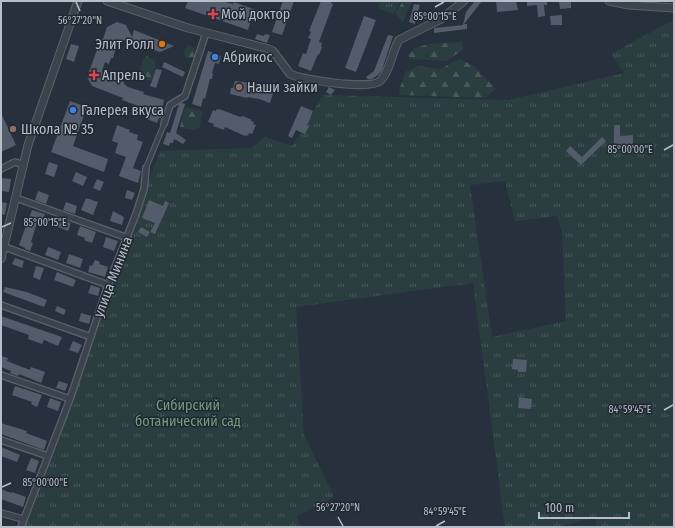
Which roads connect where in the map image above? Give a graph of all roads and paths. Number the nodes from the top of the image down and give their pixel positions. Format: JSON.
{"nodes":[{"id":1,"x":78,"y":1,"type":"edge"},
{"id":2,"x":107,"y":1,"type":"edge"},
{"id":3,"x":464,"y":1,"type":"edge"},
{"id":4,"x":609,"y":1,"type":"edge"},
{"id":5,"x":674,"y":8,"type":"edge"},
{"id":6,"x":206,"y":33,"type":"junction"},
{"id":7,"x":164,"y":124,"type":"joint"},
{"id":8,"x":24,"y":165,"type":"junction"},
{"id":9,"x":146,"y":168,"type":"joint"},
{"id":10,"x":1,"y":169,"type":"edge"},
{"id":11,"x":16,"y":198,"type":"junction"},
{"id":12,"x":128,"y":238,"type":"junction"},
{"id":13,"x":5,"y":247,"type":"junction"},
{"id":14,"x":1,"y":259,"type":"edge"},
{"id":15,"x":108,"y":285,"type":"junction"},
{"id":16,"x":1,"y":305,"type":"edge"},
{"id":17,"x":91,"y":337,"type":"junction"},
{"id":18,"x":1,"y":375,"type":"edge"},
{"id":19,"x":70,"y":400,"type":"junction"},
{"id":20,"x":1,"y":440,"type":"edge"},
{"id":21,"x":48,"y":456,"type":"junction"},
{"id":22,"x":1,"y":513,"type":"edge"},
{"id":23,"x":24,"y":519,"type":"junction"},
{"id":24,"x":21,"y":527,"type":"edge"}],
"edges":[{"from":1,"to":8,"type":"street"},
{"from":2,"to":6,"type":"street"},
{"from":3,"to":6,"type":"street"},
{"from":4,"to":5,"type":"street"},
{"from":6,"to":7,"type":"street","name":"улица Минина"},
{"from":7,"to":9,"type":"street","name":"улица Минина"},
{"from":8,"to":10,"type":"street"},
{"from":8,"to":11,"type":"street"},
{"from":9,"to":12,"type":"street","name":"улица Минина"},
{"from":11,"to":12,"type":"street"},
{"from":11,"to":13,"type":"street"},
{"from":12,"to":15,"type":"street","name":"улица Минина"},
{"from":13,"to":14,"type":"street"},
{"from":13,"to":15,"type":"street"},
{"from":15,"to":17,"type":"street","name":"улица Минина"},
{"from":16,"to":17,"type":"street"},
{"from":17,"to":19,"type":"street","name":"улица Минина"},
{"from":18,"to":19,"type":"street"},
{"from":19,"to":21,"type":"street","name":"улица Минина"},
{"from":20,"to":21,"type":"street"},
{"from":21,"to":23,"type":"street","name":"улица Минина"},
{"from":22,"to":23,"type":"street"},
{"from":23,"to":24,"type":"street","name":"улица Минина"}]}
